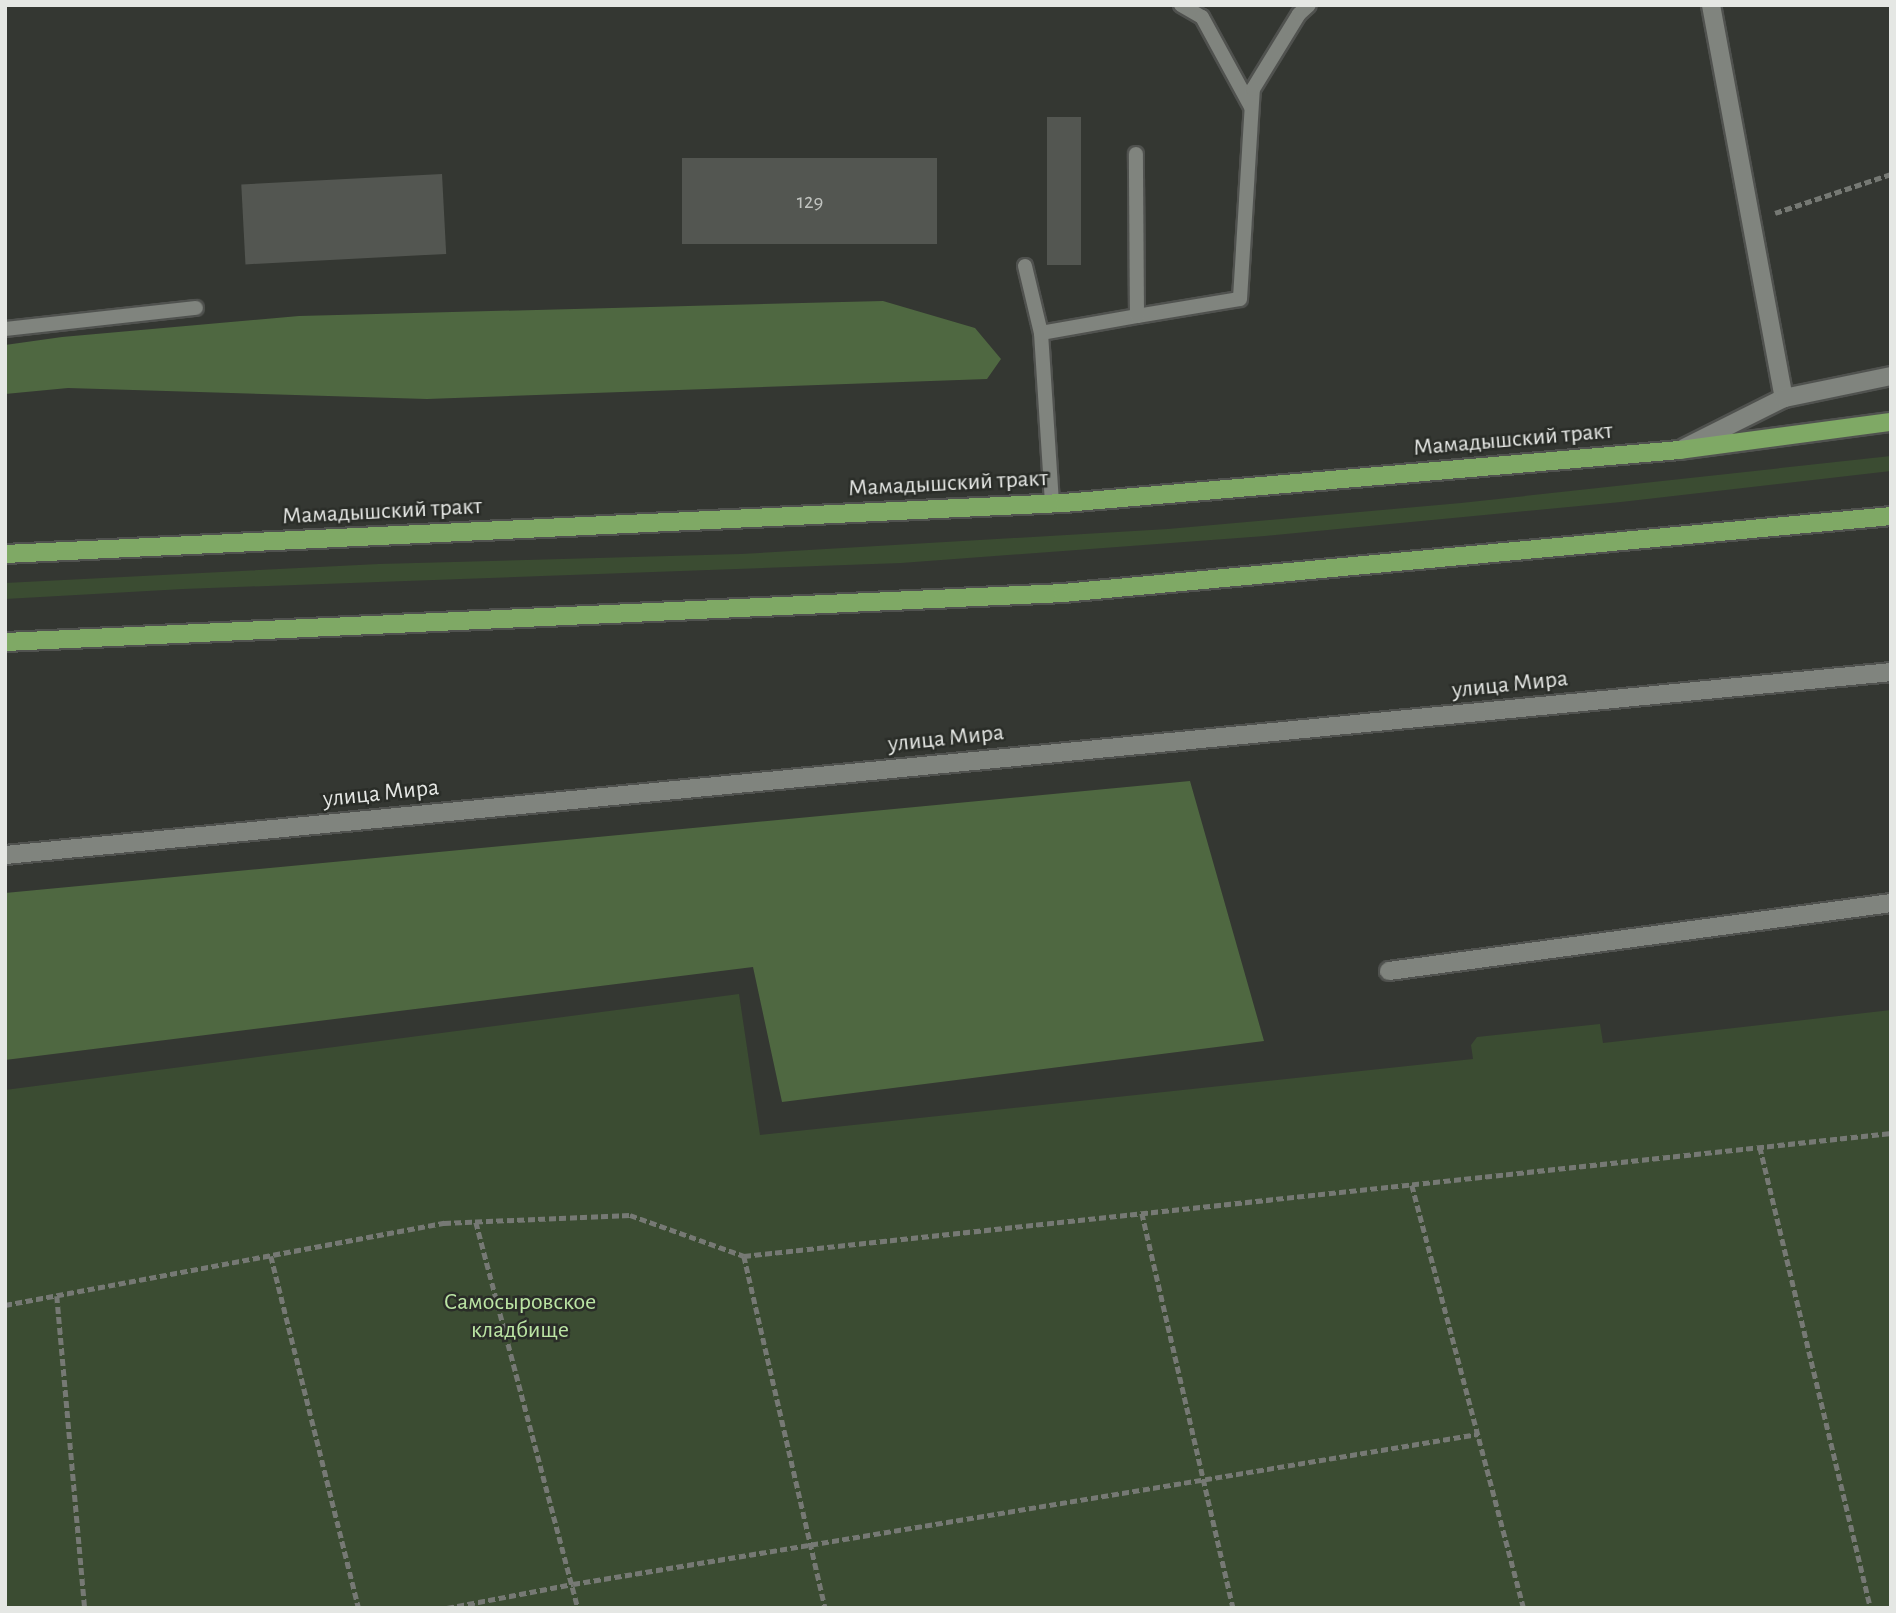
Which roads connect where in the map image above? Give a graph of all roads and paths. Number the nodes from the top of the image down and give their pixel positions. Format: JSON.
{"nodes":[{"id":1,"x":1181,"y":5,"type":"edge"},
{"id":2,"x":1309,"y":5,"type":"edge"},
{"id":3,"x":1711,"y":5,"type":"edge"},
{"id":4,"x":1251,"y":109,"type":"junction"},
{"id":5,"x":1136,"y":154,"type":"dead end"},
{"id":6,"x":1891,"y":174,"type":"edge"},
{"id":7,"x":1751,"y":221,"type":"junction"},
{"id":8,"x":1025,"y":266,"type":"dead end"},
{"id":9,"x":196,"y":308,"type":"dead end"},
{"id":10,"x":1137,"y":316,"type":"junction"},
{"id":11,"x":5,"y":329,"type":"edge"},
{"id":12,"x":1041,"y":333,"type":"junction"},
{"id":13,"x":1891,"y":376,"type":"edge"},
{"id":14,"x":1784,"y":398,"type":"junction"},
{"id":15,"x":1891,"y":422,"type":"edge"},
{"id":16,"x":1681,"y":450,"type":"junction"},
{"id":17,"x":1052,"y":504,"type":"junction"},
{"id":18,"x":1891,"y":516,"type":"edge"},
{"id":19,"x":5,"y":554,"type":"edge"},
{"id":20,"x":5,"y":642,"type":"edge"},
{"id":21,"x":1891,"y":672,"type":"edge"},
{"id":22,"x":5,"y":855,"type":"edge"},
{"id":23,"x":1891,"y":903,"type":"edge"},
{"id":24,"x":1389,"y":971,"type":"dead end"},
{"id":25,"x":1891,"y":1133,"type":"edge"},
{"id":26,"x":1760,"y":1147,"type":"junction"},
{"id":27,"x":1412,"y":1185,"type":"junction"},
{"id":28,"x":1142,"y":1213,"type":"junction"},
{"id":29,"x":476,"y":1222,"type":"junction"},
{"id":30,"x":271,"y":1255,"type":"junction"},
{"id":31,"x":744,"y":1256,"type":"junction"},
{"id":32,"x":57,"y":1296,"type":"junction"},
{"id":33,"x":5,"y":1305,"type":"edge"},
{"id":34,"x":1478,"y":1434,"type":"junction"},
{"id":35,"x":1203,"y":1480,"type":"junction"},
{"id":36,"x":810,"y":1545,"type":"junction"},
{"id":37,"x":573,"y":1584,"type":"junction"},
{"id":38,"x":85,"y":1608,"type":"edge"},
{"id":39,"x":359,"y":1608,"type":"edge"},
{"id":40,"x":447,"y":1608,"type":"edge"},
{"id":41,"x":579,"y":1608,"type":"edge"},
{"id":42,"x":825,"y":1608,"type":"edge"},
{"id":43,"x":1233,"y":1608,"type":"edge"},
{"id":44,"x":1524,"y":1608,"type":"edge"},
{"id":45,"x":1871,"y":1608,"type":"edge"}],
"edges":[{"from":1,"to":4,"type":"lane"},
{"from":2,"to":4,"type":"lane"},
{"from":3,"to":7,"type":"street"},
{"from":4,"to":10,"type":"lane"},
{"from":5,"to":10,"type":"lane"},
{"from":6,"to":7,"type":"path"},
{"from":7,"to":14,"type":"street"},
{"from":8,"to":12,"type":"lane"},
{"from":9,"to":11,"type":"lane"},
{"from":10,"to":12,"type":"lane"},
{"from":12,"to":17,"type":"lane"},
{"from":13,"to":14,"type":"street"},
{"from":14,"to":16,"type":"street"},
{"from":15,"to":16,"type":"main road","name":"Мамадышский тракт"},
{"from":16,"to":17,"type":"main road","name":"Мамадышский тракт"},
{"from":17,"to":19,"type":"main road","name":"Мамадышский тракт"},
{"from":18,"to":20,"type":"main road"},
{"from":21,"to":22,"type":"street","name":"улица Мира"},
{"from":23,"to":24,"type":"street"},
{"from":25,"to":26,"type":"path"},
{"from":26,"to":27,"type":"path"},
{"from":26,"to":45,"type":"path"},
{"from":27,"to":28,"type":"path"},
{"from":27,"to":34,"type":"path"},
{"from":28,"to":31,"type":"path"},
{"from":28,"to":35,"type":"path"},
{"from":29,"to":30,"type":"path"},
{"from":29,"to":31,"type":"path"},
{"from":29,"to":37,"type":"path"},
{"from":30,"to":32,"type":"path"},
{"from":30,"to":39,"type":"path"},
{"from":31,"to":36,"type":"path"},
{"from":32,"to":33,"type":"path"},
{"from":32,"to":38,"type":"path"},
{"from":34,"to":35,"type":"path"},
{"from":34,"to":44,"type":"path"},
{"from":35,"to":36,"type":"path"},
{"from":35,"to":43,"type":"path"},
{"from":36,"to":37,"type":"path"},
{"from":36,"to":42,"type":"path"},
{"from":37,"to":40,"type":"path"},
{"from":37,"to":41,"type":"path"}]}
